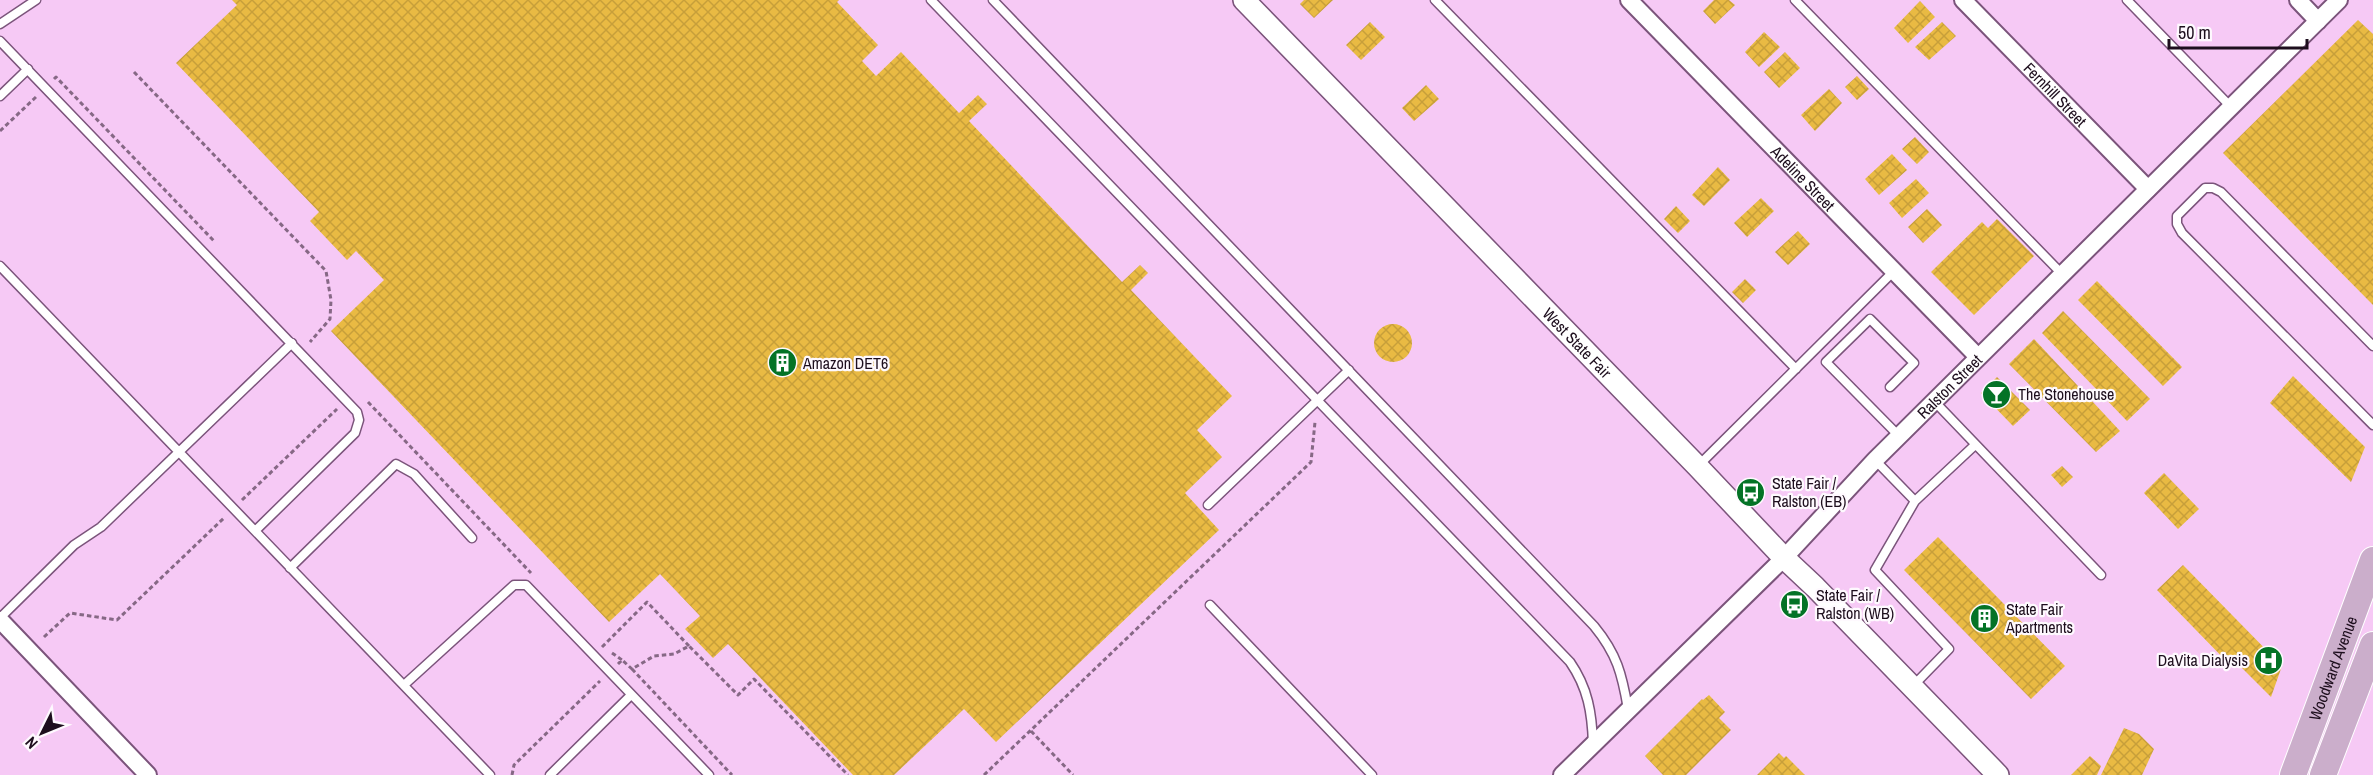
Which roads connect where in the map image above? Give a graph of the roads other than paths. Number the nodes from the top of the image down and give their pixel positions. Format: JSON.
{"nodes":[{"id":1,"x":36,"y":0,"type":"edge"},
{"id":2,"x":931,"y":0,"type":"edge"},
{"id":3,"x":993,"y":0,"type":"edge"},
{"id":4,"x":1244,"y":0,"type":"edge"},
{"id":5,"x":1435,"y":0,"type":"edge"},
{"id":6,"x":1629,"y":0,"type":"edge"},
{"id":7,"x":1795,"y":0,"type":"edge"},
{"id":8,"x":1963,"y":0,"type":"edge"},
{"id":9,"x":2127,"y":0,"type":"edge"},
{"id":10,"x":2298,"y":0,"type":"edge"},
{"id":11,"x":2339,"y":0,"type":"edge"},
{"id":12,"x":2318,"y":21,"type":"junction"},
{"id":13,"x":0,"y":24,"type":"edge"},
{"id":14,"x":0,"y":41,"type":"edge"},
{"id":15,"x":28,"y":69,"type":"junction"},
{"id":16,"x":0,"y":96,"type":"edge"},
{"id":17,"x":2231,"y":107,"type":"junction"},
{"id":18,"x":2148,"y":189,"type":"junction"},
{"id":19,"x":0,"y":266,"type":"edge"},
{"id":20,"x":1894,"y":271,"type":"junction"},
{"id":21,"x":2062,"y":274,"type":"junction"},
{"id":22,"x":292,"y":343,"type":"junction"},
{"id":23,"x":2373,"y":346,"type":"edge"},
{"id":24,"x":1978,"y":357,"type":"junction"},
{"id":25,"x":1796,"y":369,"type":"junction"},
{"id":26,"x":1349,"y":370,"type":"junction"},
{"id":27,"x":1890,"y":387,"type":"dead end"},
{"id":28,"x":1318,"y":400,"type":"junction"},
{"id":29,"x":1934,"y":401,"type":"junction"},
{"id":30,"x":2373,"y":425,"type":"edge"},
{"id":31,"x":1899,"y":436,"type":"junction"},
{"id":32,"x":1975,"y":445,"type":"junction"},
{"id":33,"x":178,"y":451,"type":"junction"},
{"id":34,"x":1875,"y":460,"type":"junction"},
{"id":35,"x":1698,"y":466,"type":"junction"},
{"id":36,"x":1915,"y":501,"type":"junction"},
{"id":37,"x":1208,"y":505,"type":"dead end"},
{"id":38,"x":255,"y":531,"type":"junction"},
{"id":39,"x":472,"y":538,"type":"dead end"},
{"id":40,"x":1784,"y":558,"type":"junction"},
{"id":41,"x":2373,"y":560,"type":"edge"},
{"id":42,"x":290,"y":568,"type":"junction"},
{"id":43,"x":2101,"y":575,"type":"dead end"},
{"id":44,"x":1210,"y":605,"type":"dead end"},
{"id":45,"x":0,"y":619,"type":"edge"},
{"id":46,"x":2373,"y":645,"type":"edge"},
{"id":47,"x":404,"y":686,"type":"junction"},
{"id":48,"x":1913,"y":686,"type":"junction"},
{"id":49,"x":632,"y":695,"type":"junction"},
{"id":50,"x":1628,"y":709,"type":"junction"},
{"id":51,"x":1593,"y":744,"type":"junction"},
{"id":52,"x":148,"y":775,"type":"edge"},
{"id":53,"x":489,"y":775,"type":"edge"},
{"id":54,"x":550,"y":775,"type":"edge"},
{"id":55,"x":708,"y":775,"type":"edge"},
{"id":56,"x":1372,"y":775,"type":"edge"},
{"id":57,"x":1562,"y":775,"type":"edge"},
{"id":58,"x":1998,"y":775,"type":"edge"},
{"id":59,"x":2293,"y":775,"type":"edge"},
{"id":60,"x":2323,"y":775,"type":"edge"}],
"edges":[{"from":1,"to":13,"type":"lane"},
{"from":2,"to":28,"type":"lane"},
{"from":3,"to":26,"type":"lane"},
{"from":4,"to":35,"type":"street","name":"West State Fair"},
{"from":5,"to":25,"type":"lane"},
{"from":6,"to":20,"type":"street","name":"Adeline Street"},
{"from":7,"to":21,"type":"lane"},
{"from":8,"to":18,"type":"street","name":"Fernhill Street"},
{"from":9,"to":17,"type":"lane"},
{"from":10,"to":12,"type":"street"},
{"from":11,"to":12,"type":"street","name":"Ralston Street"},
{"from":12,"to":17,"type":"street","name":"Ralston Street"},
{"from":14,"to":15,"type":"lane"},
{"from":15,"to":16,"type":"lane"},
{"from":15,"to":22,"type":"lane"},
{"from":17,"to":18,"type":"street","name":"Ralston Street"},
{"from":18,"to":21,"type":"street","name":"Ralston Street"},
{"from":19,"to":33,"type":"lane"},
{"from":20,"to":24,"type":"street","name":"Adeline Street"},
{"from":20,"to":25,"type":"lane"},
{"from":21,"to":24,"type":"street","name":"Ralston Street"},
{"from":22,"to":33,"type":"lane"},
{"from":22,"to":38,"type":"lane"},
{"from":23,"to":30,"type":"lane"},
{"from":24,"to":29,"type":"street","name":"Ralston Street"},
{"from":25,"to":35,"type":"lane"},
{"from":26,"to":28,"type":"lane"},
{"from":26,"to":50,"type":"lane"},
{"from":27,"to":31,"type":"lane"},
{"from":28,"to":37,"type":"lane"},
{"from":28,"to":51,"type":"lane"},
{"from":29,"to":31,"type":"street","name":"Ralston Street"},
{"from":29,"to":32,"type":"lane"},
{"from":31,"to":34,"type":"street","name":"Ralston Street"},
{"from":32,"to":36,"type":"lane"},
{"from":32,"to":43,"type":"lane"},
{"from":33,"to":38,"type":"lane"},
{"from":33,"to":45,"type":"lane"},
{"from":34,"to":36,"type":"lane"},
{"from":34,"to":40,"type":"street","name":"Ralston Street"},
{"from":35,"to":40,"type":"street","name":"West State Fair"},
{"from":36,"to":48,"type":"lane"},
{"from":38,"to":42,"type":"lane"},
{"from":39,"to":42,"type":"lane"},
{"from":40,"to":48,"type":"street","name":"West State Fair"},
{"from":40,"to":50,"type":"street","name":"Ralston Street"},
{"from":41,"to":59,"type":"main road","name":"Woodward Avenue"},
{"from":42,"to":47,"type":"lane"},
{"from":44,"to":56,"type":"lane"},
{"from":45,"to":52,"type":"street"},
{"from":46,"to":60,"type":"main road"},
{"from":47,"to":49,"type":"lane"},
{"from":47,"to":53,"type":"lane"},
{"from":48,"to":58,"type":"street","name":"West State Fair"},
{"from":49,"to":54,"type":"lane"},
{"from":49,"to":55,"type":"lane"},
{"from":50,"to":51,"type":"street","name":"Ralston Street"},
{"from":51,"to":57,"type":"street","name":"Ralston Street"}]}
